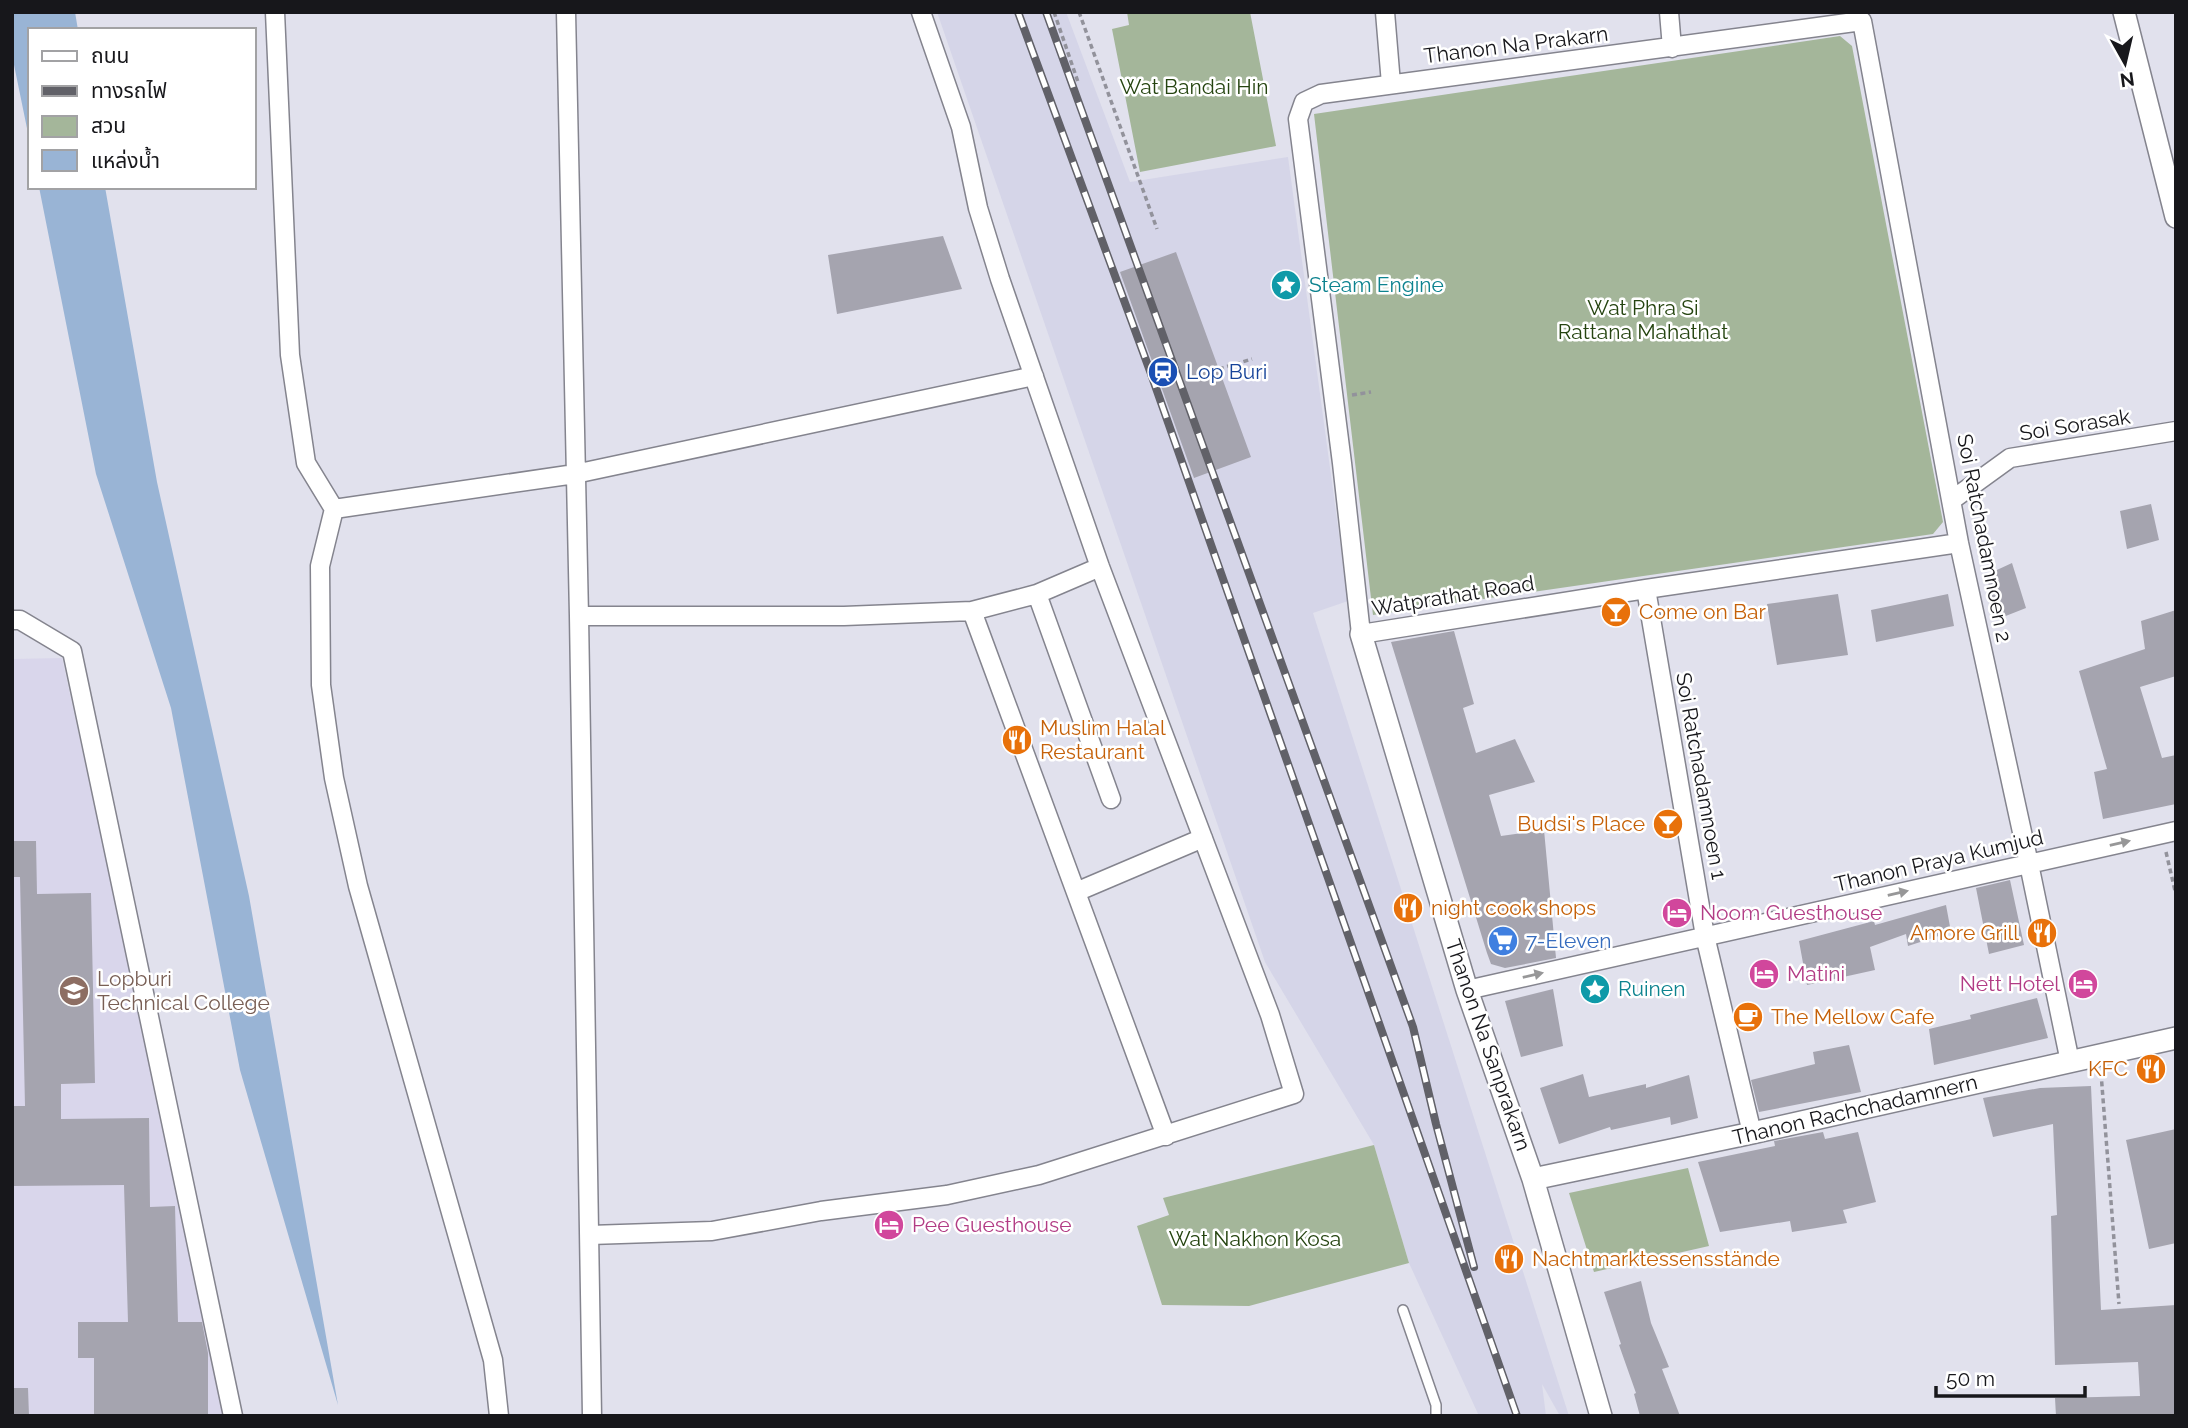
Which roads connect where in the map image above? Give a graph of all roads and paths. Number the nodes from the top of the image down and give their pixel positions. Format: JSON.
{"nodes":[{"id":1,"x":275,"y":12,"type":"edge"},
{"id":2,"x":566,"y":12,"type":"edge"},
{"id":3,"x":921,"y":12,"type":"edge"},
{"id":4,"x":1054,"y":12,"type":"edge"},
{"id":5,"x":1079,"y":12,"type":"edge"},
{"id":6,"x":1385,"y":12,"type":"edge"},
{"id":7,"x":1669,"y":12,"type":"edge"},
{"id":8,"x":2124,"y":12,"type":"edge"},
{"id":9,"x":1862,"y":21,"type":"joint"},
{"id":10,"x":1672,"y":48,"type":"junction"},
{"id":11,"x":1078,"y":82,"type":"dead end"},
{"id":12,"x":1391,"y":84,"type":"junction"},
{"id":13,"x":1304,"y":102,"type":"joint"},
{"id":14,"x":2176,"y":217,"type":"edge"},
{"id":15,"x":1157,"y":229,"type":"dead end"},
{"id":16,"x":1252,"y":359,"type":"dead end"},
{"id":17,"x":1219,"y":369,"type":"dead end"},
{"id":18,"x":1034,"y":376,"type":"junction"},
{"id":19,"x":2176,"y":431,"type":"edge"},
{"id":20,"x":575,"y":474,"type":"junction"},
{"id":21,"x":1952,"y":500,"type":"junction"},
{"id":22,"x":334,"y":509,"type":"junction"},
{"id":23,"x":1959,"y":542,"type":"junction"},
{"id":24,"x":1100,"y":567,"type":"junction"},
{"id":25,"x":1646,"y":589,"type":"junction"},
{"id":26,"x":1037,"y":594,"type":"junction"},
{"id":27,"x":972,"y":611,"type":"junction"},
{"id":28,"x":579,"y":616,"type":"junction"},
{"id":29,"x":12,"y":620,"type":"edge"},
{"id":30,"x":1361,"y":634,"type":"junction"},
{"id":31,"x":1111,"y":799,"type":"dead end"},
{"id":32,"x":2169,"y":832,"type":"edge"},
{"id":33,"x":1203,"y":838,"type":"junction"},
{"id":34,"x":2029,"y":864,"type":"junction"},
{"id":35,"x":1076,"y":892,"type":"junction"},
{"id":36,"x":2176,"y":895,"type":"edge"},
{"id":37,"x":1705,"y":936,"type":"junction"},
{"id":38,"x":1466,"y":990,"type":"junction"},
{"id":39,"x":2176,"y":1038,"type":"edge"},
{"id":40,"x":2100,"y":1055,"type":"junction"},
{"id":41,"x":2070,"y":1062,"type":"junction"},
{"id":42,"x":1752,"y":1133,"type":"junction"},
{"id":43,"x":1166,"y":1136,"type":"junction"},
{"id":44,"x":1533,"y":1179,"type":"junction"},
{"id":45,"x":590,"y":1235,"type":"junction"},
{"id":46,"x":2119,"y":1304,"type":"dead end"},
{"id":47,"x":1404,"y":1310,"type":"dead end"},
{"id":48,"x":233,"y":1416,"type":"edge"},
{"id":49,"x":499,"y":1416,"type":"edge"},
{"id":50,"x":592,"y":1416,"type":"edge"},
{"id":51,"x":1436,"y":1416,"type":"edge"},
{"id":52,"x":1601,"y":1416,"type":"edge"}],
"edges":[{"from":1,"to":22,"type":"street"},
{"from":2,"to":20,"type":"street"},
{"from":3,"to":18,"type":"street"},
{"from":4,"to":11,"type":"path"},
{"from":5,"to":15,"type":"path"},
{"from":6,"to":12,"type":"street"},
{"from":7,"to":10,"type":"street"},
{"from":8,"to":14,"type":"street"},
{"from":9,"to":10,"type":"street","name":"Thanon Na Prakarn"},
{"from":9,"to":21,"type":"street","name":"Soi Ratchadamnoen 2"},
{"from":10,"to":12,"type":"street","name":"Thanon Na Prakarn"},
{"from":12,"to":13,"type":"street","name":"Thanon Na Prakarn"},
{"from":13,"to":30,"type":"street","name":"Watprathat Road"},
{"from":16,"to":17,"type":"path"},
{"from":18,"to":20,"type":"street"},
{"from":18,"to":24,"type":"street"},
{"from":19,"to":21,"type":"street","name":"Soi Sorasak"},
{"from":20,"to":22,"type":"street"},
{"from":20,"to":28,"type":"street"},
{"from":21,"to":23,"type":"street","name":"Soi Ratchadamnoen 2"},
{"from":22,"to":49,"type":"street"},
{"from":23,"to":25,"type":"street","name":"Watprathat Road"},
{"from":23,"to":34,"type":"street","name":"Soi Ratchadamnoen 2"},
{"from":24,"to":26,"type":"street"},
{"from":24,"to":33,"type":"street"},
{"from":25,"to":30,"type":"street","name":"Watprathat Road"},
{"from":25,"to":37,"type":"street","name":"Soi Ratchadamnoen 1"},
{"from":26,"to":27,"type":"street"},
{"from":26,"to":31,"type":"street"},
{"from":27,"to":28,"type":"street"},
{"from":27,"to":35,"type":"street"},
{"from":28,"to":45,"type":"street"},
{"from":29,"to":48,"type":"street"},
{"from":30,"to":38,"type":"street","name":"Thanon Na Sanprakarn"},
{"from":34,"to":32,"type":"street","name":"Thanon Praya Kumjud","one_way":true},
{"from":32,"to":36,"type":"path"},
{"from":33,"to":35,"type":"street"},
{"from":33,"to":43,"type":"street"},
{"from":37,"to":34,"type":"street","name":"Thanon Praya Kumjud","one_way":true},
{"from":34,"to":41,"type":"street","name":"Soi Ratchadamnoen 2"},
{"from":35,"to":43,"type":"street"},
{"from":38,"to":37,"type":"street","name":"Thanon Praya Kumjud","one_way":true},
{"from":37,"to":42,"type":"street","name":"Soi Ratchadamnoen 1"},
{"from":38,"to":44,"type":"street","name":"Thanon Na Sanprakarn"},
{"from":39,"to":40,"type":"street","name":"Thanon Rachchadamnern"},
{"from":40,"to":41,"type":"street","name":"Thanon Rachchadamnern"},
{"from":40,"to":46,"type":"path"},
{"from":41,"to":42,"type":"street","name":"Thanon Rachchadamnern"},
{"from":42,"to":44,"type":"street","name":"Thanon Rachchadamnern"},
{"from":43,"to":45,"type":"street"},
{"from":44,"to":52,"type":"street","name":"Thanon Na Sanprakarn"},
{"from":45,"to":50,"type":"street"},
{"from":47,"to":51,"type":"lane"}]}
